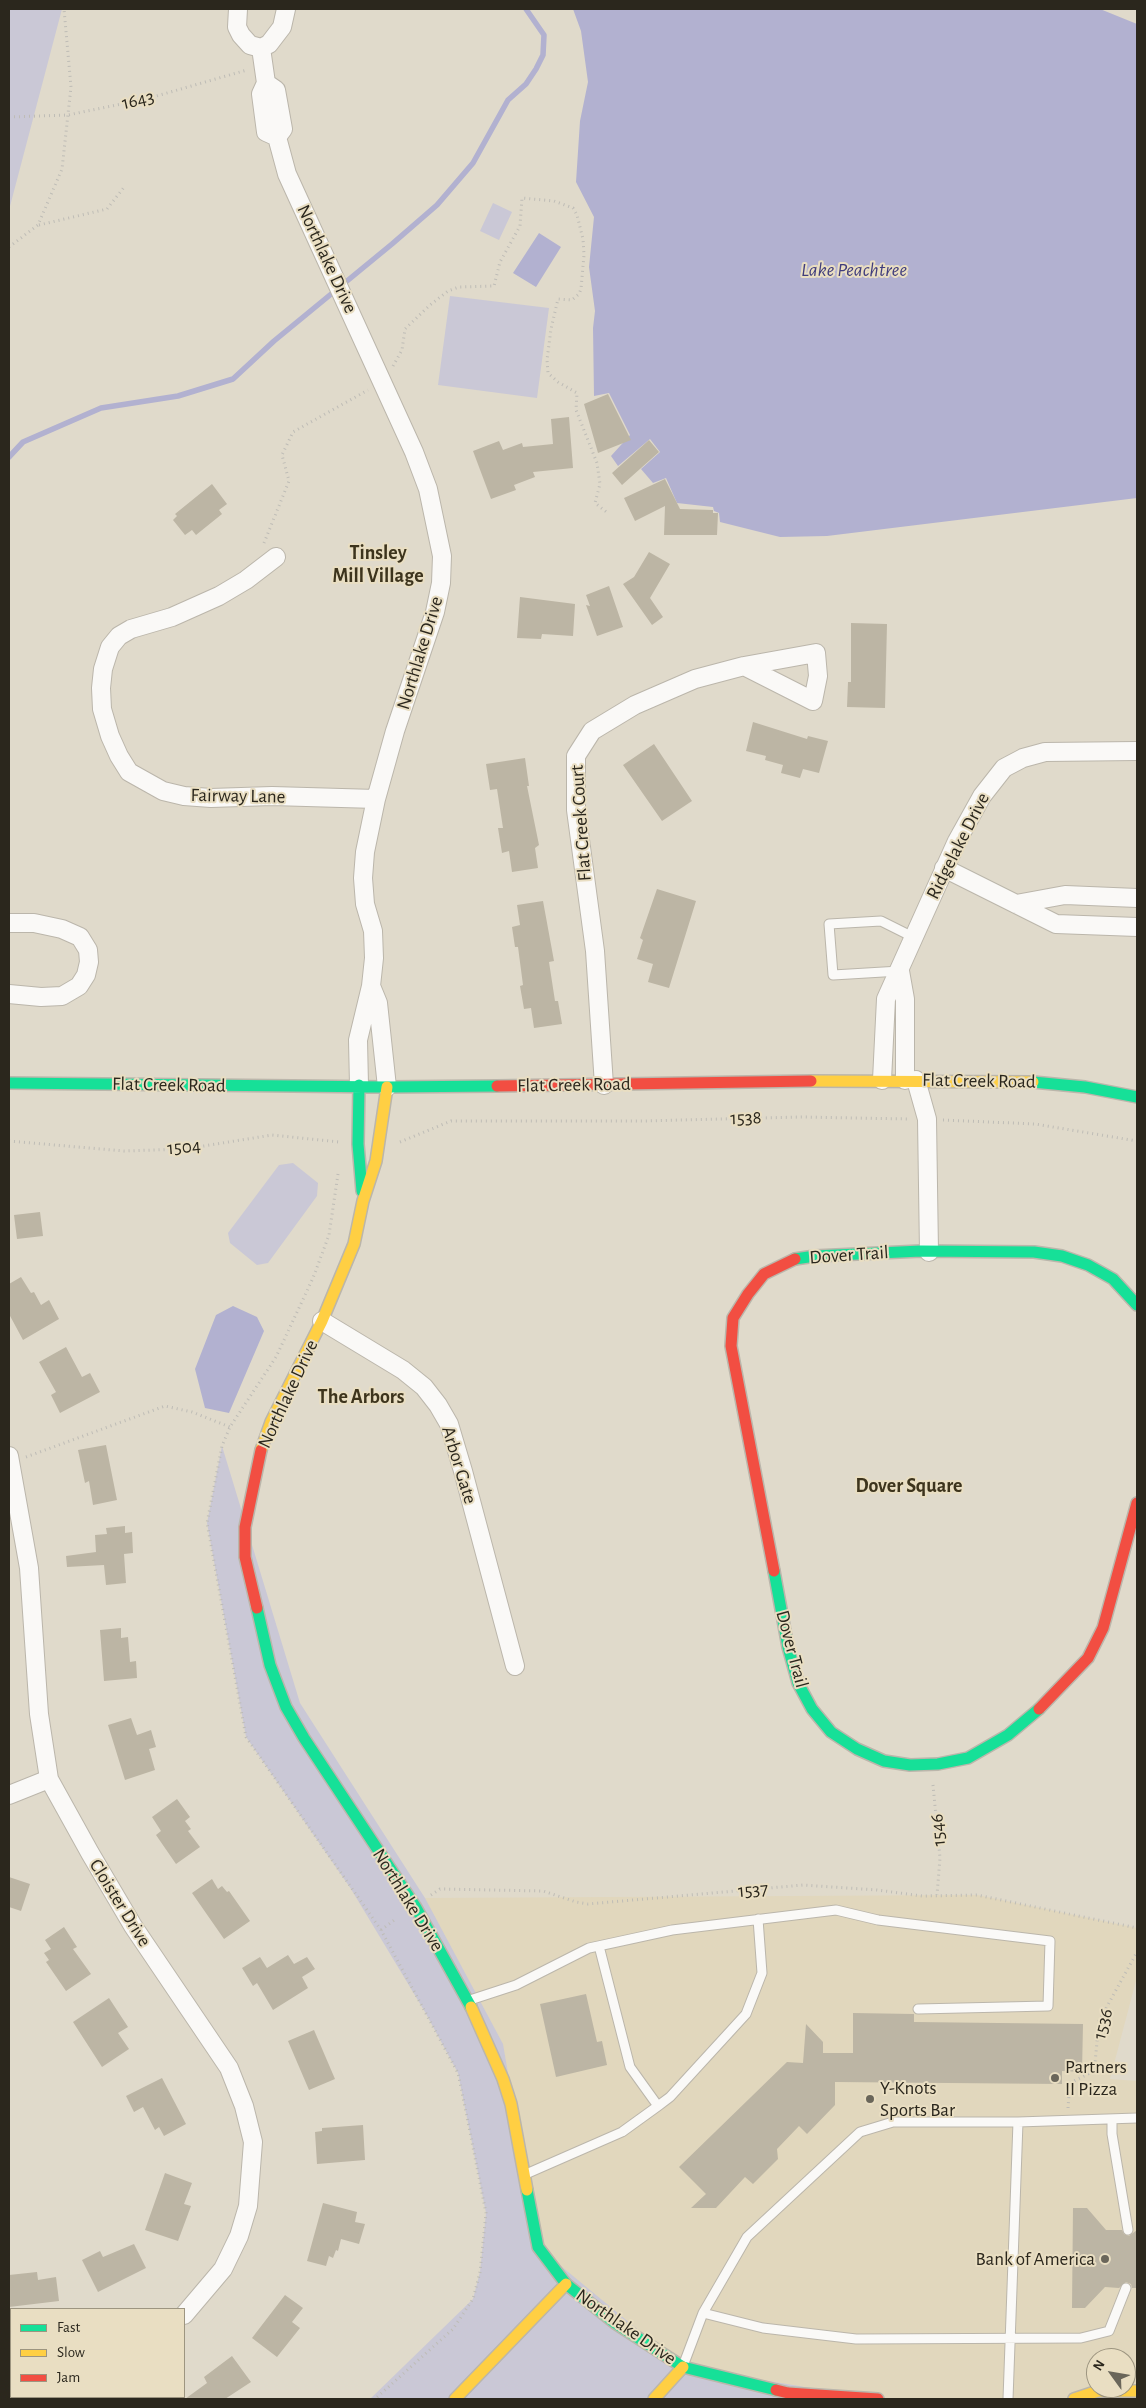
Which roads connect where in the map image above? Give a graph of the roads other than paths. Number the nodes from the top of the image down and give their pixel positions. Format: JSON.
{"nodes":[{"id":1,"x":238,"y":9,"type":"edge"},
{"id":2,"x":286,"y":9,"type":"edge"},
{"id":3,"x":263,"y":56,"type":"junction"},
{"id":4,"x":276,"y":557,"type":"dead end"},
{"id":5,"x":744,"y":666,"type":"dead end"},
{"id":6,"x":1137,"y":751,"type":"edge"},
{"id":7,"x":376,"y":799,"type":"junction"},
{"id":8,"x":944,"y":868,"type":"junction"},
{"id":9,"x":1137,"y":898,"type":"edge"},
{"id":10,"x":1016,"y":904,"type":"junction"},
{"id":11,"x":9,"y":923,"type":"edge"},
{"id":12,"x":1137,"y":926,"type":"edge"},
{"id":13,"x":913,"y":937,"type":"junction"},
{"id":14,"x":900,"y":971,"type":"junction"},
{"id":15,"x":371,"y":986,"type":"junction"},
{"id":16,"x":9,"y":994,"type":"edge"},
{"id":17,"x":882,"y":1080,"type":"junction"},
{"id":18,"x":910,"y":1080,"type":"junction"},
{"id":19,"x":9,"y":1083,"type":"edge"},
{"id":20,"x":359,"y":1085,"type":"junction"},
{"id":21,"x":604,"y":1085,"type":"junction"},
{"id":22,"x":387,"y":1087,"type":"junction"},
{"id":23,"x":1137,"y":1097,"type":"edge"},
{"id":24,"x":363,"y":1201,"type":"junction"},
{"id":25,"x":929,"y":1252,"type":"junction"},
{"id":26,"x":1137,"y":1305,"type":"edge"},
{"id":27,"x":322,"y":1322,"type":"junction"},
{"id":28,"x":10,"y":1460,"type":"edge"},
{"id":29,"x":1137,"y":1503,"type":"edge"},
{"id":30,"x":515,"y":1666,"type":"dead end"},
{"id":31,"x":49,"y":1779,"type":"junction"},
{"id":32,"x":9,"y":1795,"type":"edge"},
{"id":33,"x":758,"y":1920,"type":"junction"},
{"id":34,"x":599,"y":1946,"type":"junction"},
{"id":35,"x":468,"y":2001,"type":"junction"},
{"id":36,"x":918,"y":2009,"type":"dead end"},
{"id":37,"x":658,"y":2106,"type":"junction"},
{"id":38,"x":1137,"y":2118,"type":"edge"},
{"id":39,"x":1112,"y":2119,"type":"junction"},
{"id":40,"x":1018,"y":2122,"type":"junction"},
{"id":41,"x":524,"y":2175,"type":"junction"},
{"id":42,"x":1128,"y":2230,"type":"dead end"},
{"id":43,"x":566,"y":2284,"type":"junction"},
{"id":44,"x":1126,"y":2288,"type":"dead end"},
{"id":45,"x":703,"y":2313,"type":"junction"},
{"id":46,"x":185,"y":2314,"type":"edge"},
{"id":47,"x":1010,"y":2338,"type":"junction"},
{"id":48,"x":683,"y":2367,"type":"junction"},
{"id":49,"x":1137,"y":2391,"type":"edge"},
{"id":50,"x":817,"y":2398,"type":"edge"},
{"id":51,"x":456,"y":2399,"type":"edge"},
{"id":52,"x":654,"y":2399,"type":"edge"},
{"id":53,"x":878,"y":2399,"type":"edge"},
{"id":54,"x":1008,"y":2399,"type":"edge"},
{"id":55,"x":1074,"y":2399,"type":"edge"}],
"edges":[{"from":1,"to":3,"type":"street"},
{"from":2,"to":3,"type":"street"},
{"from":3,"to":7,"type":"street","name":"Northlake Drive"},
{"from":4,"to":7,"type":"street","name":"Fairway Lane"},
{"from":5,"to":21,"type":"street","name":"Flat Creek Court"},
{"from":6,"to":8,"type":"street","name":"Ridgelake Drive"},
{"from":7,"to":15,"type":"street","name":"Northlake Drive"},
{"from":8,"to":10,"type":"street"},
{"from":8,"to":13,"type":"street","name":"Ridgelake Drive"},
{"from":9,"to":10,"type":"street"},
{"from":10,"to":12,"type":"street"},
{"from":11,"to":16,"type":"street"},
{"from":13,"to":14,"type":"street","name":"Ridgelake Drive"},
{"from":13,"to":14,"type":"lane"},
{"from":14,"to":17,"type":"street","name":"Ridgelake Drive"},
{"from":14,"to":18,"type":"street"},
{"from":15,"to":20,"type":"street","name":"Northlake Drive"},
{"from":15,"to":22,"type":"street","name":"Northlake Drive"},
{"from":17,"to":18,"type":"street","name":"Flat Creek Road"},
{"from":17,"to":21,"type":"street","name":"Flat Creek Road"},
{"from":18,"to":23,"type":"street","name":"Flat Creek Road"},
{"from":18,"to":25,"type":"street"},
{"from":19,"to":20,"type":"street","name":"Flat Creek Road"},
{"from":20,"to":22,"type":"street","name":"Flat Creek Road"},
{"from":20,"to":24,"type":"street","name":"Northlake Drive"},
{"from":21,"to":22,"type":"street","name":"Flat Creek Road"},
{"from":22,"to":24,"type":"street","name":"Northlake Drive"},
{"from":24,"to":27,"type":"street","name":"Northlake Drive"},
{"from":25,"to":26,"type":"street","name":"Dover Trail"},
{"from":25,"to":29,"type":"street","name":"Dover Trail"},
{"from":27,"to":30,"type":"street","name":"Arbor Gate"},
{"from":27,"to":35,"type":"street","name":"Northlake Drive"},
{"from":28,"to":31,"type":"street","name":"Cloister Drive"},
{"from":31,"to":32,"type":"street"},
{"from":31,"to":46,"type":"street","name":"Cloister Drive"},
{"from":33,"to":34,"type":"lane"},
{"from":33,"to":36,"type":"lane"},
{"from":33,"to":37,"type":"lane"},
{"from":34,"to":35,"type":"lane"},
{"from":34,"to":37,"type":"lane"},
{"from":35,"to":41,"type":"street","name":"Northlake Drive"},
{"from":37,"to":41,"type":"lane"},
{"from":38,"to":39,"type":"lane"},
{"from":39,"to":40,"type":"lane"},
{"from":39,"to":42,"type":"lane"},
{"from":40,"to":45,"type":"lane"},
{"from":40,"to":47,"type":"lane"},
{"from":41,"to":43,"type":"street","name":"Northlake Drive"},
{"from":43,"to":48,"type":"street","name":"Northlake Drive"},
{"from":43,"to":51,"type":"street"},
{"from":44,"to":47,"type":"lane"},
{"from":45,"to":47,"type":"lane"},
{"from":45,"to":48,"type":"lane"},
{"from":47,"to":54,"type":"lane"},
{"from":48,"to":50,"type":"street","name":"Northlake Drive"},
{"from":48,"to":52,"type":"street"},
{"from":49,"to":55,"type":"street"},
{"from":50,"to":53,"type":"street","name":"Northlake Drive"}]}
